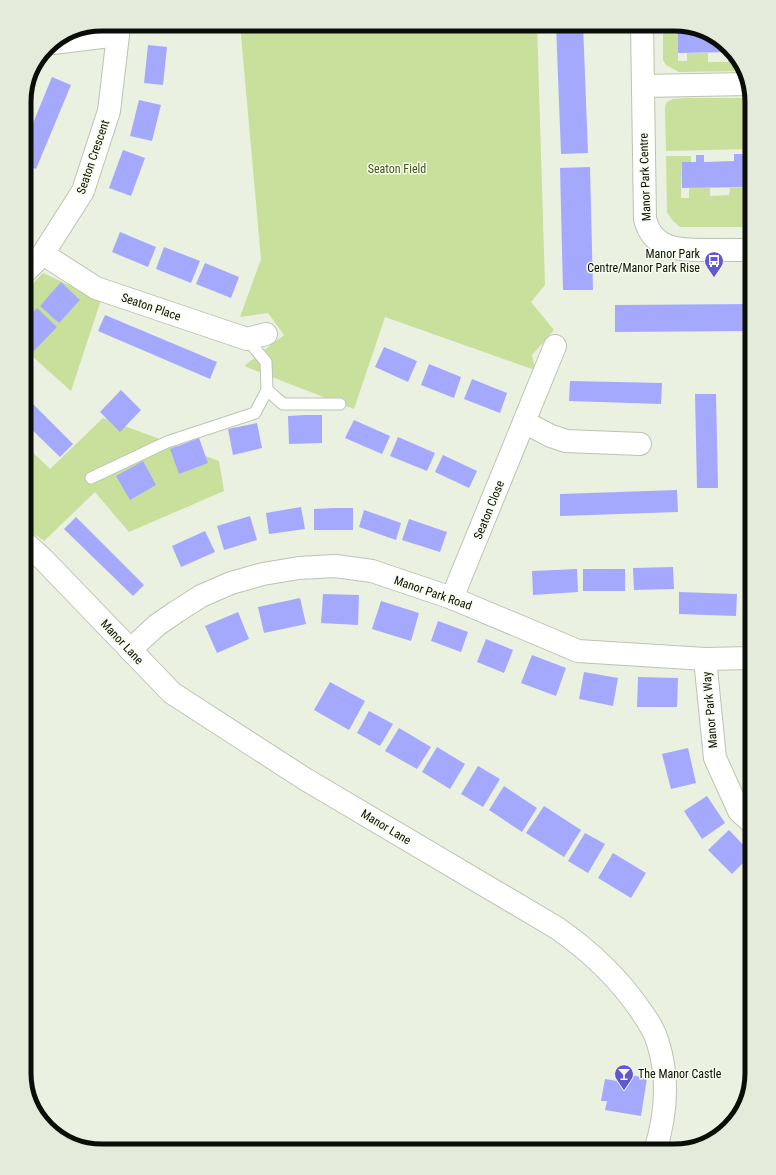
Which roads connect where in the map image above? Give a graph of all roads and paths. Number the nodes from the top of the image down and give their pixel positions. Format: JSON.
{"nodes":[{"id":1,"x":112,"y":31,"type":"edge"},
{"id":2,"x":117,"y":31,"type":"edge"},
{"id":3,"x":642,"y":31,"type":"edge"},
{"id":4,"x":69,"y":40,"type":"edge"},
{"id":5,"x":743,"y":84,"type":"edge"},
{"id":6,"x":643,"y":86,"type":"junction"},
{"id":7,"x":745,"y":250,"type":"edge"},
{"id":8,"x":43,"y":254,"type":"junction"},
{"id":9,"x":31,"y":266,"type":"edge"},
{"id":10,"x":257,"y":336,"type":"joint"},
{"id":11,"x":555,"y":346,"type":"dead end"},
{"id":12,"x":267,"y":390,"type":"junction"},
{"id":13,"x":340,"y":404,"type":"dead end"},
{"id":14,"x":524,"y":422,"type":"junction"},
{"id":15,"x":640,"y":444,"type":"dead end"},
{"id":16,"x":91,"y":478,"type":"dead end"},
{"id":17,"x":31,"y":548,"type":"edge"},
{"id":18,"x":452,"y":598,"type":"junction"},
{"id":19,"x":130,"y":650,"type":"junction"},
{"id":20,"x":745,"y":658,"type":"edge"},
{"id":21,"x":705,"y":659,"type":"junction"},
{"id":22,"x":745,"y":817,"type":"edge"},
{"id":23,"x":657,"y":1144,"type":"edge"}],
"edges":[{"from":1,"to":4,"type":"street"},
{"from":2,"to":8,"type":"street","name":"Seaton Crescent"},
{"from":3,"to":6,"type":"street","name":"Manor Park Centre"},
{"from":5,"to":6,"type":"street"},
{"from":6,"to":7,"type":"street","name":"Manor Park Centre"},
{"from":8,"to":9,"type":"street","name":"Seaton Crescent"},
{"from":8,"to":10,"type":"street","name":"Seaton Place"},
{"from":10,"to":12,"type":"lane"},
{"from":11,"to":14,"type":"street","name":"Seaton Close"},
{"from":12,"to":13,"type":"lane"},
{"from":12,"to":16,"type":"lane"},
{"from":14,"to":15,"type":"street"},
{"from":14,"to":18,"type":"street","name":"Seaton Close"},
{"from":17,"to":19,"type":"street","name":"Manor Lane"},
{"from":18,"to":19,"type":"street","name":"Manor Park Road"},
{"from":18,"to":21,"type":"street","name":"Manor Park Road"},
{"from":19,"to":23,"type":"street","name":"Manor Lane"},
{"from":20,"to":21,"type":"street","name":"Manor Park Road"},
{"from":21,"to":22,"type":"street","name":"Manor Park Way"}]}
